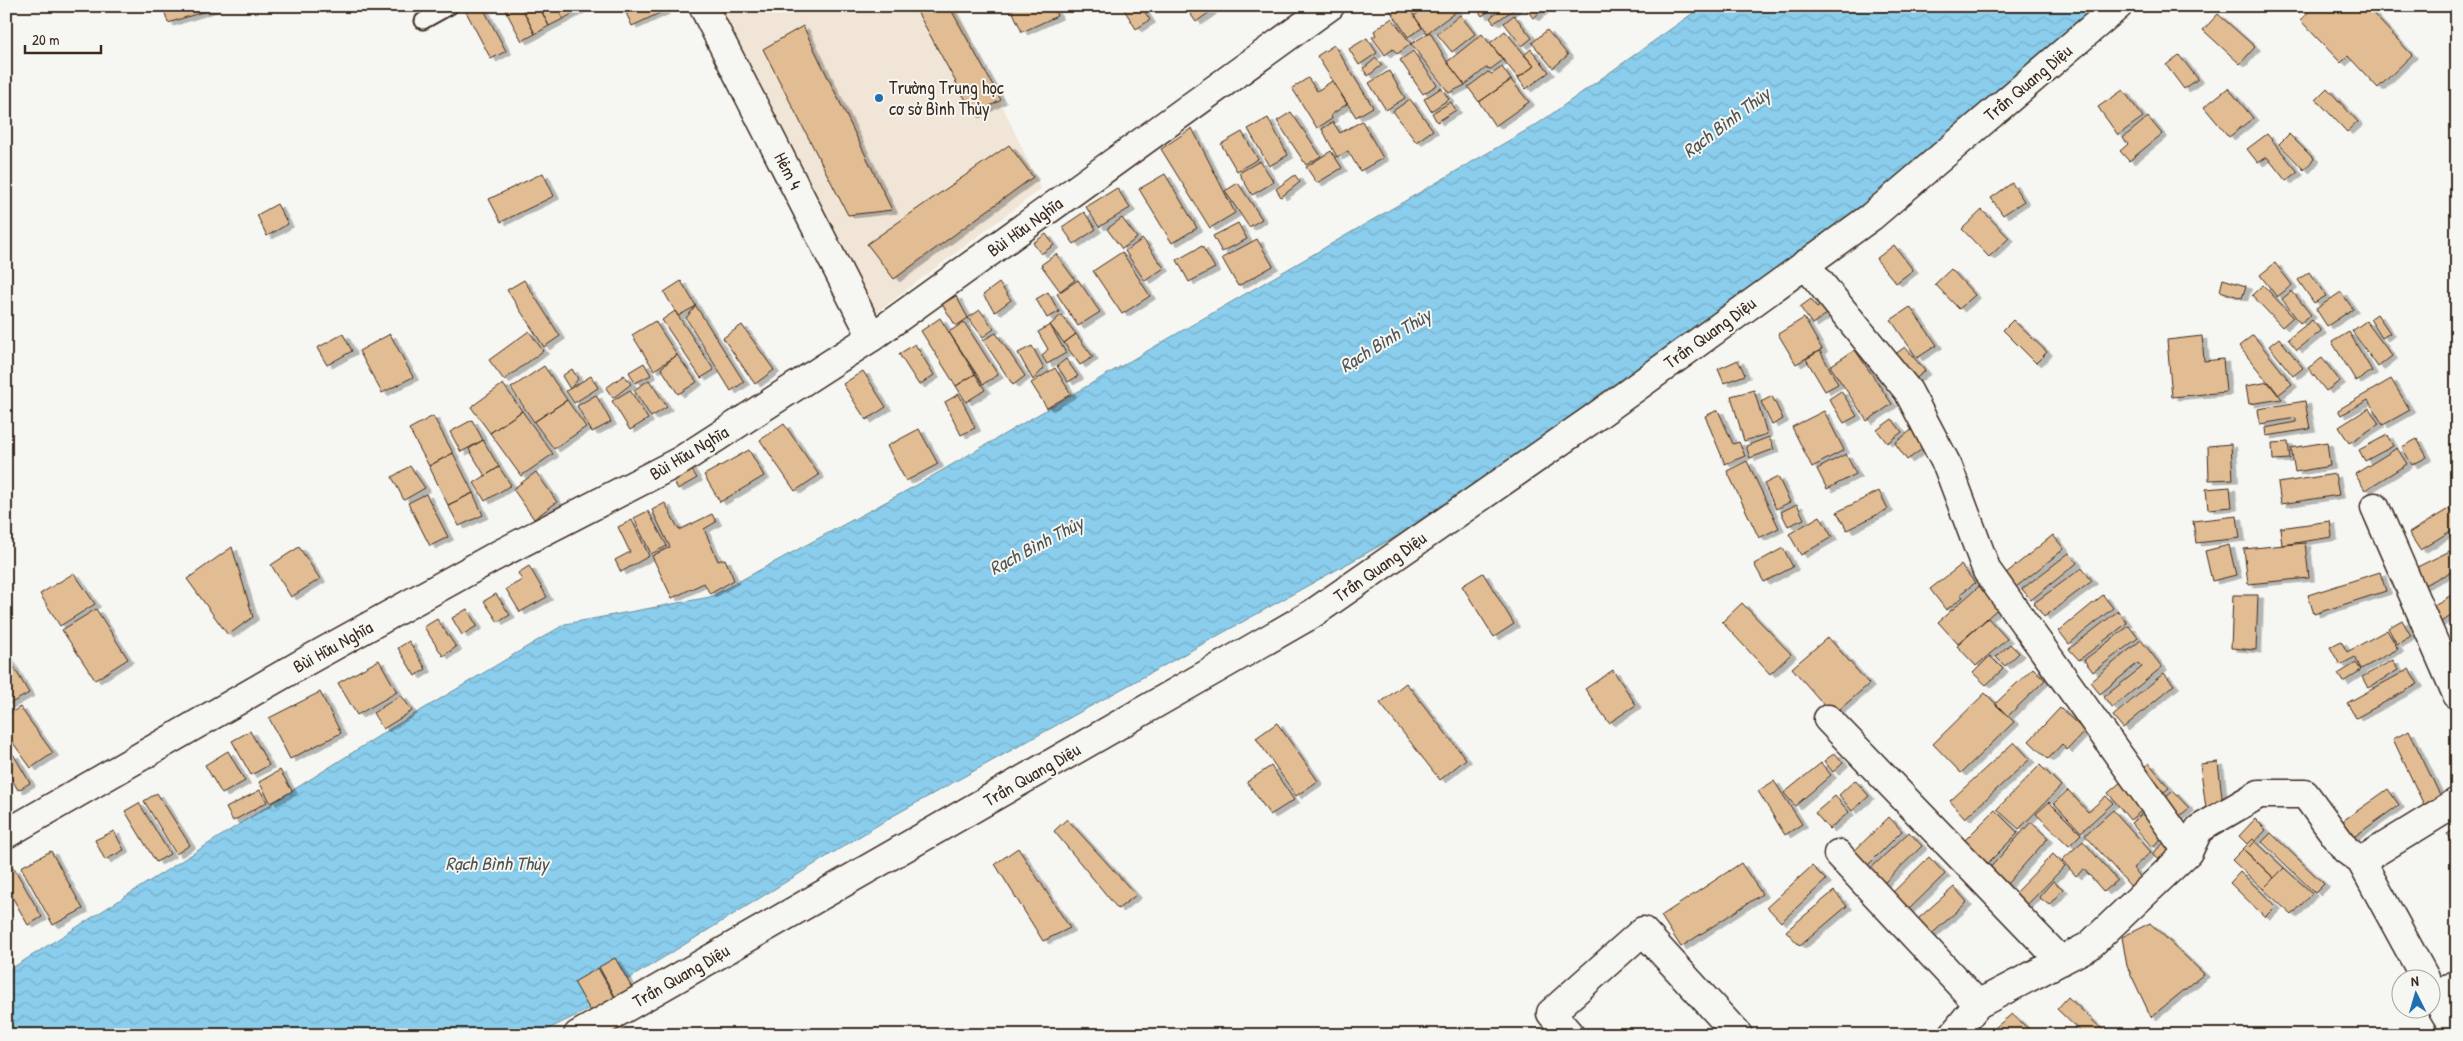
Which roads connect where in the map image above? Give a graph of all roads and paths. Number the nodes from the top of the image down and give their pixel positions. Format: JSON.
{"nodes":[{"id":1,"x":450,"y":6,"type":"edge"},
{"id":2,"x":703,"y":6,"type":"edge"},
{"id":3,"x":1330,"y":6,"type":"edge"},
{"id":4,"x":2118,"y":6,"type":"edge"},
{"id":5,"x":423,"y":21,"type":"dead end"},
{"id":6,"x":1805,"y":264,"type":"junction"},
{"id":7,"x":872,"y":337,"type":"junction"},
{"id":8,"x":2374,"y":507,"type":"dead end"},
{"id":9,"x":2457,"y":695,"type":"edge"},
{"id":10,"x":1828,"y":719,"type":"dead end"},
{"id":11,"x":2457,"y":802,"type":"edge"},
{"id":12,"x":6,"y":834,"type":"edge"},
{"id":13,"x":2188,"y":852,"type":"junction"},
{"id":14,"x":1838,"y":854,"type":"dead end"},
{"id":15,"x":2361,"y":861,"type":"junction"},
{"id":16,"x":2061,"y":961,"type":"junction"},
{"id":17,"x":2426,"y":968,"type":"edge"},
{"id":18,"x":2440,"y":994,"type":"edge"},
{"id":19,"x":1978,"y":1004,"type":"junction"},
{"id":20,"x":2457,"y":1033,"type":"edge"},
{"id":21,"x":578,"y":1035,"type":"edge"},
{"id":22,"x":1570,"y":1035,"type":"edge"},
{"id":23,"x":1738,"y":1035,"type":"edge"},
{"id":24,"x":1952,"y":1035,"type":"edge"}],
"edges":[{"from":1,"to":5,"type":"lane"},
{"from":2,"to":7,"type":"street","name":"Hẻm 4"},
{"from":3,"to":7,"type":"street","name":"Bùi Hữu Nghĩa"},
{"from":4,"to":6,"type":"street","name":"Trần Quang Diệu"},
{"from":6,"to":13,"type":"street"},
{"from":6,"to":21,"type":"street","name":"Trần Quang Diệu"},
{"from":7,"to":12,"type":"street","name":"Bùi Hữu Nghĩa"},
{"from":8,"to":9,"type":"street"},
{"from":10,"to":16,"type":"street"},
{"from":11,"to":15,"type":"street"},
{"from":13,"to":15,"type":"street"},
{"from":13,"to":16,"type":"street"},
{"from":14,"to":19,"type":"street"},
{"from":15,"to":17,"type":"street"},
{"from":16,"to":19,"type":"street"},
{"from":18,"to":20,"type":"street"},
{"from":19,"to":24,"type":"street"},
{"from":22,"to":23,"type":"street"}]}
